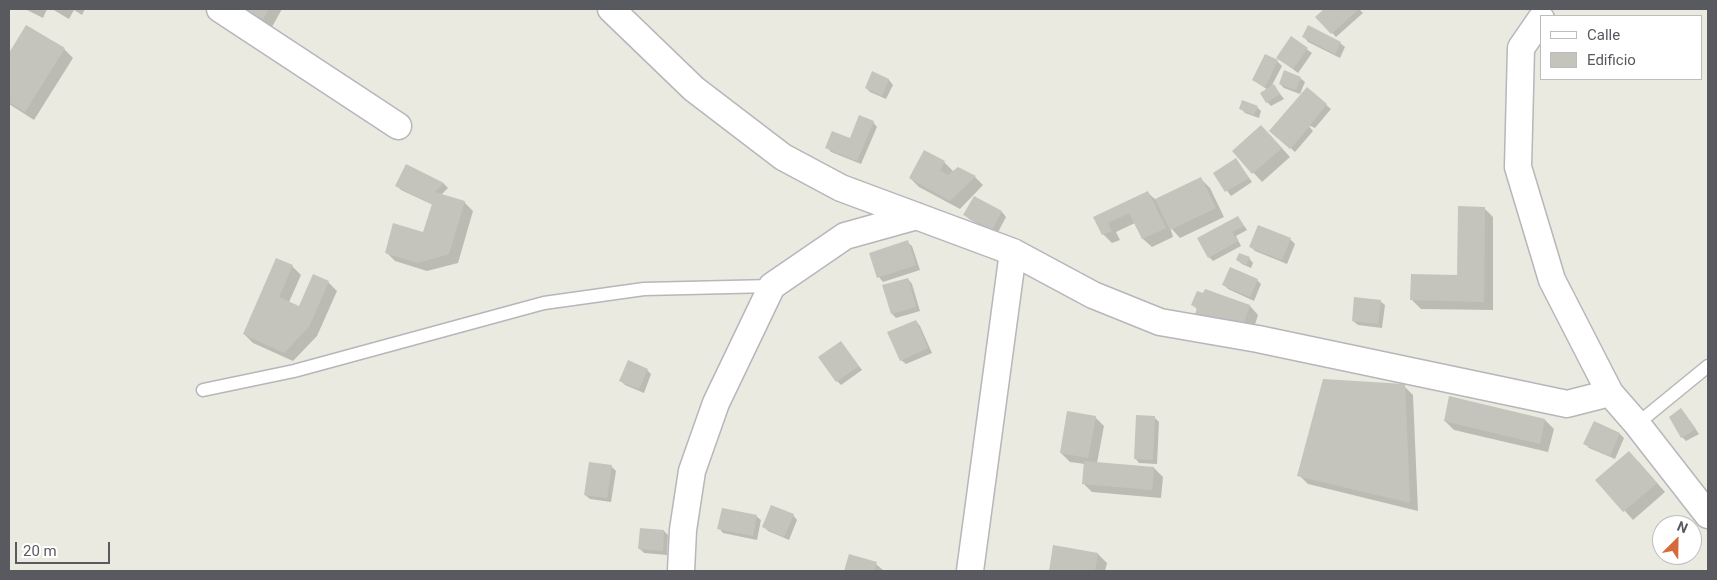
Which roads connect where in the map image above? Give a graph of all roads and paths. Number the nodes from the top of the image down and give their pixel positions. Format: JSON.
{"nodes":[{"id":1,"x":220,"y":9,"type":"edge"},
{"id":2,"x":611,"y":9,"type":"edge"},
{"id":3,"x":1540,"y":21,"type":"edge"},
{"id":4,"x":398,"y":126,"type":"dead end"},
{"id":5,"x":917,"y":216,"type":"junction"},
{"id":6,"x":1013,"y":252,"type":"junction"},
{"id":7,"x":772,"y":286,"type":"junction"},
{"id":8,"x":1708,"y":366,"type":"edge"},
{"id":9,"x":203,"y":390,"type":"dead end"},
{"id":10,"x":1610,"y":393,"type":"junction"},
{"id":11,"x":1636,"y":424,"type":"junction"},
{"id":12,"x":1708,"y":515,"type":"edge"},
{"id":13,"x":681,"y":571,"type":"edge"},
{"id":14,"x":970,"y":571,"type":"edge"}],
"edges":[{"from":1,"to":4,"type":"street"},
{"from":2,"to":5,"type":"street"},
{"from":3,"to":10,"type":"street"},
{"from":5,"to":6,"type":"street"},
{"from":5,"to":7,"type":"street"},
{"from":6,"to":10,"type":"street"},
{"from":6,"to":14,"type":"street"},
{"from":7,"to":9,"type":"lane"},
{"from":7,"to":13,"type":"street"},
{"from":8,"to":11,"type":"lane"},
{"from":10,"to":11,"type":"street"},
{"from":11,"to":12,"type":"street"}]}
